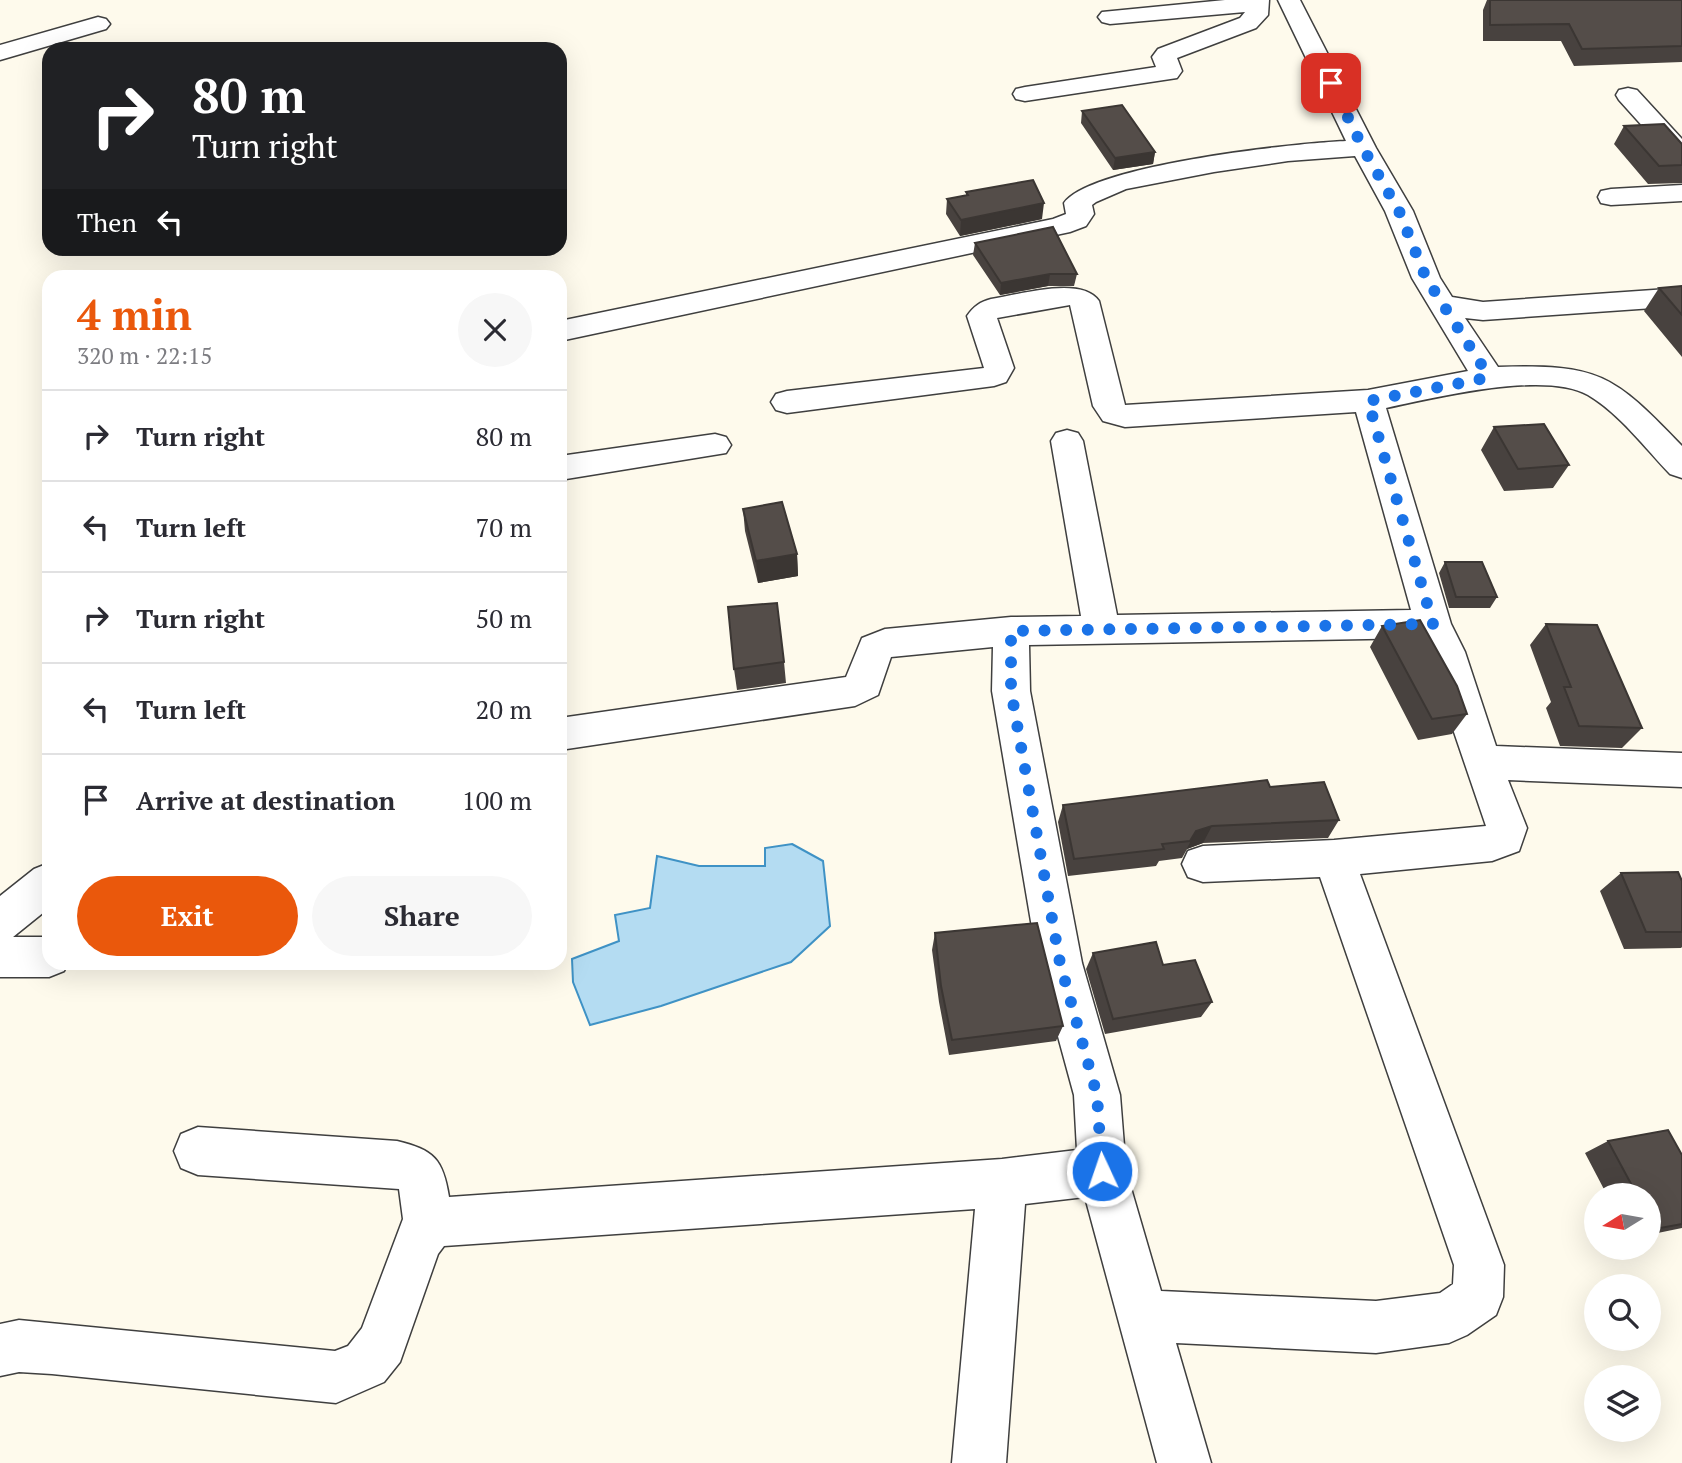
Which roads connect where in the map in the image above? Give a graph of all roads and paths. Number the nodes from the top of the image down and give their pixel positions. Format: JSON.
{"nodes":[{"id":1,"x":1289,"y":0,"type":"edge"},
{"id":2,"x":1258,"y":2,"type":"edge"},
{"id":3,"x":1110,"y":17,"type":"dead end"},
{"id":4,"x":84,"y":42,"type":"edge"},
{"id":5,"x":0,"y":53,"type":"edge"},
{"id":6,"x":1025,"y":94,"type":"dead end"},
{"id":7,"x":1628,"y":95,"type":"dead end"},
{"id":8,"x":1363,"y":148,"type":"junction"},
{"id":9,"x":1682,"y":154,"type":"edge"},
{"id":10,"x":1682,"y":193,"type":"edge"},
{"id":11,"x":1611,"y":197,"type":"dead end"},
{"id":12,"x":1682,"y":297,"type":"edge"},
{"id":13,"x":1442,"y":305,"type":"junction"},
{"id":14,"x":567,"y":330,"type":"edge"},
{"id":15,"x":1486,"y":378,"type":"junction"},
{"id":16,"x":1368,"y":401,"type":"junction"},
{"id":17,"x":787,"y":402,"type":"dead end"},
{"id":18,"x":1068,"y":441,"type":"dead end"},
{"id":19,"x":715,"y":446,"type":"dead end"},
{"id":20,"x":1682,"y":466,"type":"edge"},
{"id":21,"x":567,"y":467,"type":"edge"},
{"id":22,"x":1433,"y":624,"type":"junction"},
{"id":23,"x":1101,"y":628,"type":"junction"},
{"id":24,"x":1011,"y":631,"type":"junction"},
{"id":25,"x":567,"y":733,"type":"edge"},
{"id":26,"x":1482,"y":762,"type":"junction"},
{"id":27,"x":1682,"y":770,"type":"edge"},
{"id":28,"x":1334,"y":858,"type":"junction"},
{"id":29,"x":1203,"y":863,"type":"dead end"},
{"id":30,"x":42,"y":888,"type":"edge"},
{"id":31,"x":0,"y":922,"type":"edge"},
{"id":32,"x":0,"y":957,"type":"edge"},
{"id":33,"x":42,"y":957,"type":"edge"},
{"id":34,"x":198,"y":1151,"type":"dead end"},
{"id":35,"x":1102,"y":1171,"type":"junction"},
{"id":36,"x":1002,"y":1183,"type":"junction"},
{"id":37,"x":428,"y":1227,"type":"junction"},
{"id":38,"x":1143,"y":1316,"type":"junction"},
{"id":39,"x":0,"y":1350,"type":"edge"},
{"id":40,"x":979,"y":1463,"type":"edge"},
{"id":41,"x":1184,"y":1463,"type":"edge"}],
"edges":[{"from":1,"to":8,"type":"street"},
{"from":2,"to":3,"type":"street"},
{"from":2,"to":6,"type":"street"},
{"from":4,"to":5,"type":"street"},
{"from":7,"to":9,"type":"street"},
{"from":8,"to":13,"type":"street"},
{"from":8,"to":14,"type":"street"},
{"from":10,"to":11,"type":"street"},
{"from":12,"to":13,"type":"street"},
{"from":13,"to":15,"type":"street"},
{"from":15,"to":16,"type":"street"},
{"from":15,"to":20,"type":"street"},
{"from":16,"to":17,"type":"street"},
{"from":16,"to":22,"type":"street"},
{"from":18,"to":23,"type":"street"},
{"from":19,"to":21,"type":"street"},
{"from":22,"to":23,"type":"street"},
{"from":22,"to":26,"type":"street"},
{"from":23,"to":24,"type":"street"},
{"from":24,"to":25,"type":"street"},
{"from":24,"to":35,"type":"street"},
{"from":26,"to":27,"type":"street"},
{"from":26,"to":28,"type":"street"},
{"from":28,"to":29,"type":"street"},
{"from":28,"to":38,"type":"street"},
{"from":30,"to":31,"type":"street"},
{"from":32,"to":33,"type":"street"},
{"from":34,"to":37,"type":"street"},
{"from":35,"to":36,"type":"street"},
{"from":35,"to":38,"type":"street"},
{"from":36,"to":37,"type":"street"},
{"from":36,"to":40,"type":"street"},
{"from":37,"to":39,"type":"street"},
{"from":38,"to":41,"type":"street"}]}
